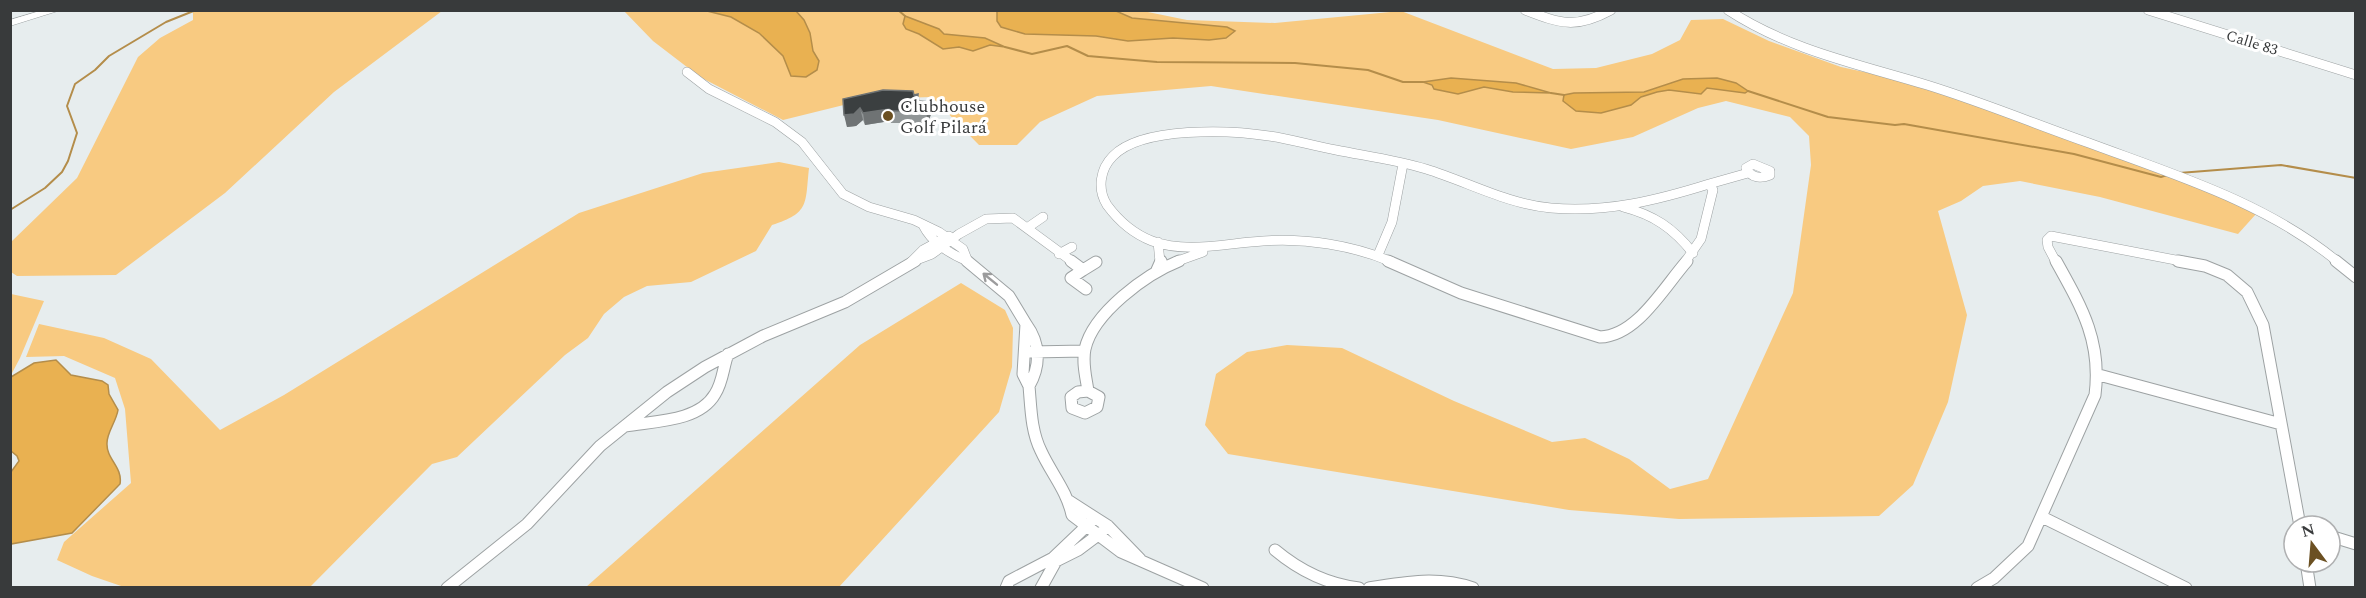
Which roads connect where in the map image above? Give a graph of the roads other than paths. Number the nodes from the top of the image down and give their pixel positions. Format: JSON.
{"nodes":[{"id":1,"x":37,"y":10,"type":"edge"},
{"id":2,"x":56,"y":10,"type":"edge"},
{"id":3,"x":1525,"y":10,"type":"edge"},
{"id":4,"x":1611,"y":10,"type":"edge"},
{"id":5,"x":1728,"y":10,"type":"edge"},
{"id":6,"x":2148,"y":10,"type":"edge"},
{"id":7,"x":10,"y":18,"type":"edge"},
{"id":8,"x":10,"y":23,"type":"edge"},
{"id":9,"x":687,"y":72,"type":"dead end"},
{"id":10,"x":2355,"y":75,"type":"edge"},
{"id":11,"x":1403,"y":164,"type":"junction"},
{"id":12,"x":1748,"y":173,"type":"dead end"},
{"id":13,"x":1709,"y":184,"type":"junction"},
{"id":14,"x":1620,"y":207,"type":"junction"},
{"id":15,"x":1043,"y":218,"type":"dead end"},
{"id":16,"x":1022,"y":225,"type":"junction"},
{"id":17,"x":1008,"y":227,"type":"dead end"},
{"id":18,"x":1040,"y":239,"type":"junction"},
{"id":19,"x":947,"y":240,"type":"junction"},
{"id":20,"x":1158,"y":242,"type":"junction"},
{"id":21,"x":1029,"y":244,"type":"dead end"},
{"id":22,"x":1072,"y":247,"type":"dead end"},
{"id":23,"x":1218,"y":247,"type":"junction"},
{"id":24,"x":1693,"y":253,"type":"junction"},
{"id":25,"x":1059,"y":254,"type":"junction"},
{"id":26,"x":1378,"y":255,"type":"junction"},
{"id":27,"x":1096,"y":262,"type":"dead end"},
{"id":28,"x":1083,"y":270,"type":"junction"},
{"id":29,"x":1157,"y":270,"type":"junction"},
{"id":30,"x":2355,"y":277,"type":"edge"},
{"id":31,"x":1086,"y":289,"type":"dead end"},
{"id":32,"x":1026,"y":324,"type":"junction"},
{"id":33,"x":1084,"y":351,"type":"junction"},
{"id":34,"x":1025,"y":352,"type":"junction"},
{"id":35,"x":1038,"y":352,"type":"junction"},
{"id":36,"x":728,"y":354,"type":"junction"},
{"id":37,"x":2099,"y":375,"type":"junction"},
{"id":38,"x":1029,"y":386,"type":"junction"},
{"id":39,"x":1088,"y":391,"type":"dead end"},
{"id":40,"x":2281,"y":424,"type":"junction"},
{"id":41,"x":622,"y":427,"type":"junction"},
{"id":42,"x":2298,"y":514,"type":"edge"},
{"id":43,"x":2042,"y":517,"type":"junction"},
{"id":44,"x":1090,"y":522,"type":"junction"},
{"id":45,"x":1102,"y":532,"type":"junction"},
{"id":46,"x":1275,"y":550,"type":"dead end"},
{"id":47,"x":447,"y":588,"type":"edge"},
{"id":48,"x":1006,"y":588,"type":"edge"},
{"id":49,"x":1041,"y":588,"type":"edge"},
{"id":50,"x":1203,"y":588,"type":"edge"},
{"id":51,"x":1359,"y":588,"type":"edge"},
{"id":52,"x":1368,"y":588,"type":"edge"},
{"id":53,"x":1473,"y":588,"type":"edge"},
{"id":54,"x":1977,"y":588,"type":"edge"},
{"id":55,"x":2186,"y":588,"type":"edge"}],
"edges":[{"from":1,"to":7,"type":"street"},
{"from":2,"to":8,"type":"street"},
{"from":3,"to":4,"type":"street"},
{"from":5,"to":30,"type":"street"},
{"from":6,"to":10,"type":"street","name":"Calle 83"},
{"from":9,"to":19,"type":"street"},
{"from":11,"to":14,"type":"street"},
{"from":11,"to":20,"type":"street"},
{"from":11,"to":26,"type":"street"},
{"from":12,"to":13,"type":"street"},
{"from":13,"to":14,"type":"street"},
{"from":13,"to":24,"type":"street"},
{"from":14,"to":24,"type":"street"},
{"from":15,"to":16,"type":"street"},
{"from":16,"to":17,"type":"street"},
{"from":16,"to":18,"type":"street"},
{"from":16,"to":19,"type":"street"},
{"from":18,"to":21,"type":"street"},
{"from":18,"to":25,"type":"street"},
{"from":32,"to":19,"type":"street","one_way":true},
{"from":19,"to":36,"type":"street"},
{"from":20,"to":23,"type":"street"},
{"from":20,"to":29,"type":"street"},
{"from":22,"to":25,"type":"street"},
{"from":23,"to":26,"type":"street"},
{"from":23,"to":29,"type":"street"},
{"from":24,"to":26,"type":"street"},
{"from":25,"to":28,"type":"street"},
{"from":27,"to":28,"type":"street"},
{"from":28,"to":31,"type":"street"},
{"from":29,"to":33,"type":"street"},
{"from":32,"to":34,"type":"street"},
{"from":32,"to":35,"type":"street"},
{"from":33,"to":35,"type":"street"},
{"from":33,"to":39,"type":"street"},
{"from":34,"to":35,"type":"street"},
{"from":34,"to":38,"type":"street"},
{"from":35,"to":38,"type":"street"},
{"from":36,"to":41,"type":"street"},
{"from":36,"to":41,"type":"street"},
{"from":37,"to":40,"type":"street"},
{"from":37,"to":40,"type":"street"},
{"from":37,"to":43,"type":"street"},
{"from":38,"to":44,"type":"street"},
{"from":40,"to":42,"type":"street"},
{"from":41,"to":47,"type":"street"},
{"from":43,"to":54,"type":"street"},
{"from":43,"to":55,"type":"street"},
{"from":44,"to":45,"type":"street"},
{"from":44,"to":48,"type":"street"},
{"from":45,"to":49,"type":"street"},
{"from":45,"to":50,"type":"street"},
{"from":46,"to":51,"type":"street"},
{"from":52,"to":53,"type":"street"}]}
